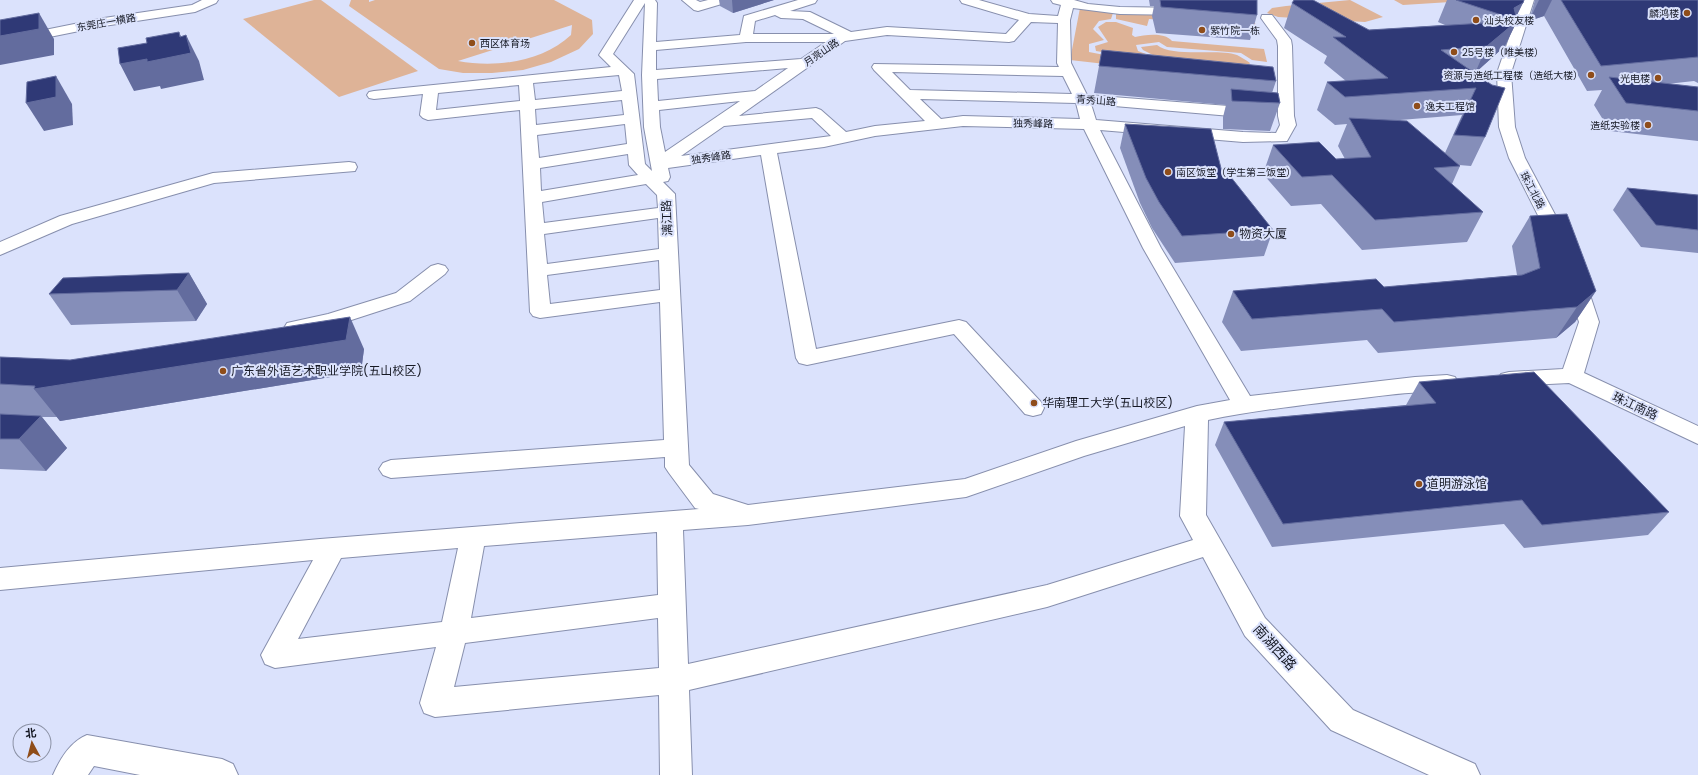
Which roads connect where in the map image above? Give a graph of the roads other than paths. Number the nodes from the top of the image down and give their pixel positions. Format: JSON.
{"nodes":[{"id":1,"x":212,"y":0,"type":"edge"},
{"id":2,"x":640,"y":0,"type":"edge"},
{"id":3,"x":649,"y":0,"type":"edge"},
{"id":4,"x":688,"y":0,"type":"edge"},
{"id":5,"x":721,"y":0,"type":"edge"},
{"id":6,"x":811,"y":0,"type":"edge"},
{"id":7,"x":966,"y":0,"type":"edge"},
{"id":8,"x":1528,"y":0,"type":"edge"},
{"id":9,"x":1064,"y":6,"type":"edge"},
{"id":10,"x":779,"y":10,"type":"junction"},
{"id":11,"x":1197,"y":13,"type":"edge"},
{"id":12,"x":1251,"y":16,"type":"edge"},
{"id":13,"x":1028,"y":18,"type":"junction"},
{"id":14,"x":846,"y":37,"type":"junction"},
{"id":15,"x":746,"y":38,"type":"junction"},
{"id":16,"x":0,"y":43,"type":"edge"},
{"id":17,"x":650,"y":47,"type":"junction"},
{"id":18,"x":805,"y":62,"type":"junction"},
{"id":19,"x":623,"y":70,"type":"junction"},
{"id":20,"x":1069,"y":72,"type":"junction"},
{"id":21,"x":650,"y":74,"type":"junction"},
{"id":22,"x":526,"y":80,"type":"junction"},
{"id":23,"x":431,"y":90,"type":"junction"},
{"id":24,"x":760,"y":94,"type":"junction"},
{"id":25,"x":906,"y":94,"type":"junction"},
{"id":26,"x":374,"y":95,"type":"dead end"},
{"id":27,"x":630,"y":95,"type":"junction"},
{"id":28,"x":1082,"y":99,"type":"junction"},
{"id":29,"x":527,"y":106,"type":"junction"},
{"id":30,"x":651,"y":106,"type":"junction"},
{"id":31,"x":1286,"y":116,"type":"junction"},
{"id":32,"x":633,"y":118,"type":"junction"},
{"id":33,"x":719,"y":123,"type":"junction"},
{"id":34,"x":937,"y":124,"type":"junction"},
{"id":35,"x":1089,"y":124,"type":"junction"},
{"id":36,"x":529,"y":131,"type":"junction"},
{"id":37,"x":843,"y":138,"type":"junction"},
{"id":38,"x":635,"y":148,"type":"junction"},
{"id":39,"x":768,"y":149,"type":"junction"},
{"id":40,"x":530,"y":164,"type":"junction"},
{"id":41,"x":349,"y":167,"type":"dead end"},
{"id":42,"x":655,"y":171,"type":"junction"},
{"id":43,"x":533,"y":198,"type":"junction"},
{"id":44,"x":666,"y":212,"type":"junction"},
{"id":45,"x":534,"y":230,"type":"junction"},
{"id":46,"x":0,"y":249,"type":"edge"},
{"id":47,"x":668,"y":253,"type":"junction"},
{"id":48,"x":438,"y":270,"type":"dead end"},
{"id":49,"x":537,"y":271,"type":"junction"},
{"id":50,"x":670,"y":295,"type":"junction"},
{"id":51,"x":279,"y":331,"type":"edge"},
{"id":52,"x":1572,"y":376,"type":"junction"},
{"id":53,"x":1244,"y":405,"type":"junction"},
{"id":54,"x":1033,"y":408,"type":"dead end"},
{"id":55,"x":1197,"y":414,"type":"junction"},
{"id":56,"x":1698,"y":436,"type":"edge"},
{"id":57,"x":676,"y":457,"type":"junction"},
{"id":58,"x":391,"y":469,"type":"dead end"},
{"id":59,"x":748,"y":515,"type":"junction"},
{"id":60,"x":670,"y":522,"type":"junction"},
{"id":61,"x":473,"y":538,"type":"junction"},
{"id":62,"x":1209,"y":545,"type":"junction"},
{"id":63,"x":333,"y":548,"type":"junction"},
{"id":64,"x":0,"y":579,"type":"edge"},
{"id":65,"x":672,"y":605,"type":"junction"},
{"id":66,"x":454,"y":633,"type":"junction"},
{"id":67,"x":674,"y":680,"type":"junction"},
{"id":68,"x":69,"y":775,"type":"edge"},
{"id":69,"x":222,"y":775,"type":"edge"},
{"id":70,"x":676,"y":775,"type":"edge"},
{"id":71,"x":1464,"y":775,"type":"edge"}],
"edges":[{"from":1,"to":16,"type":"street","name":"东莞庄一横路"},
{"from":2,"to":19,"type":"street","name":"漓江路"},
{"from":3,"to":17,"type":"street"},
{"from":4,"to":5,"type":"street"},
{"from":6,"to":10,"type":"street"},
{"from":7,"to":13,"type":"street"},
{"from":8,"to":52,"type":"street","name":"珠江北路"},
{"from":9,"to":11,"type":"street"},
{"from":9,"to":13,"type":"street"},
{"from":9,"to":20,"type":"street"},
{"from":10,"to":14,"type":"street"},
{"from":10,"to":15,"type":"street"},
{"from":12,"to":31,"type":"street","name":"独秀峰路"},
{"from":13,"to":14,"type":"street","name":"月亮山路"},
{"from":14,"to":15,"type":"street"},
{"from":14,"to":18,"type":"street","name":"月亮山路"},
{"from":15,"to":17,"type":"street"},
{"from":17,"to":21,"type":"street"},
{"from":18,"to":21,"type":"street"},
{"from":18,"to":24,"type":"street","name":"月亮山路"},
{"from":19,"to":22,"type":"street"},
{"from":19,"to":27,"type":"street","name":"漓江路"},
{"from":20,"to":25,"type":"street"},
{"from":20,"to":28,"type":"street"},
{"from":21,"to":30,"type":"street"},
{"from":22,"to":23,"type":"street"},
{"from":22,"to":29,"type":"street"},
{"from":23,"to":26,"type":"street"},
{"from":23,"to":29,"type":"street"},
{"from":24,"to":30,"type":"street"},
{"from":24,"to":33,"type":"street","name":"月亮山路"},
{"from":25,"to":28,"type":"street","name":"青秀山路"},
{"from":25,"to":34,"type":"street"},
{"from":27,"to":29,"type":"street"},
{"from":27,"to":32,"type":"street","name":"漓江路"},
{"from":28,"to":31,"type":"street","name":"青秀山路"},
{"from":28,"to":35,"type":"street"},
{"from":29,"to":36,"type":"street"},
{"from":30,"to":42,"type":"street"},
{"from":31,"to":35,"type":"street","name":"独秀峰路"},
{"from":32,"to":36,"type":"street"},
{"from":32,"to":38,"type":"street","name":"漓江路"},
{"from":33,"to":37,"type":"street"},
{"from":33,"to":42,"type":"street","name":"月亮山路"},
{"from":34,"to":35,"type":"street","name":"独秀峰路"},
{"from":34,"to":37,"type":"street","name":"独秀峰路"},
{"from":35,"to":53,"type":"street"},
{"from":36,"to":40,"type":"street"},
{"from":37,"to":39,"type":"street","name":"独秀峰路"},
{"from":38,"to":40,"type":"street"},
{"from":38,"to":42,"type":"street","name":"漓江路"},
{"from":39,"to":42,"type":"street","name":"独秀峰路"},
{"from":39,"to":54,"type":"street"},
{"from":40,"to":43,"type":"street"},
{"from":41,"to":46,"type":"street"},
{"from":42,"to":43,"type":"street","name":"独秀峰路"},
{"from":42,"to":44,"type":"street","name":"漓江路"},
{"from":43,"to":45,"type":"street"},
{"from":44,"to":45,"type":"street"},
{"from":44,"to":47,"type":"street","name":"漓江路"},
{"from":45,"to":49,"type":"street"},
{"from":47,"to":49,"type":"street"},
{"from":47,"to":50,"type":"street","name":"漓江路"},
{"from":48,"to":51,"type":"street"},
{"from":49,"to":50,"type":"street"},
{"from":50,"to":57,"type":"street","name":"漓江路"},
{"from":52,"to":53,"type":"street"},
{"from":52,"to":56,"type":"street","name":"珠江南路"},
{"from":53,"to":55,"type":"street"},
{"from":55,"to":59,"type":"street"},
{"from":55,"to":62,"type":"street","name":"南湖西路"},
{"from":57,"to":58,"type":"street"},
{"from":57,"to":59,"type":"street"},
{"from":59,"to":60,"type":"street"},
{"from":60,"to":61,"type":"street"},
{"from":60,"to":65,"type":"street"},
{"from":61,"to":63,"type":"street"},
{"from":61,"to":66,"type":"street"},
{"from":62,"to":67,"type":"street"},
{"from":62,"to":71,"type":"street","name":"南湖西路"},
{"from":63,"to":64,"type":"street"},
{"from":63,"to":66,"type":"street"},
{"from":65,"to":66,"type":"street"},
{"from":65,"to":67,"type":"street"},
{"from":66,"to":67,"type":"street"},
{"from":67,"to":70,"type":"street"},
{"from":68,"to":69,"type":"street"}]}
